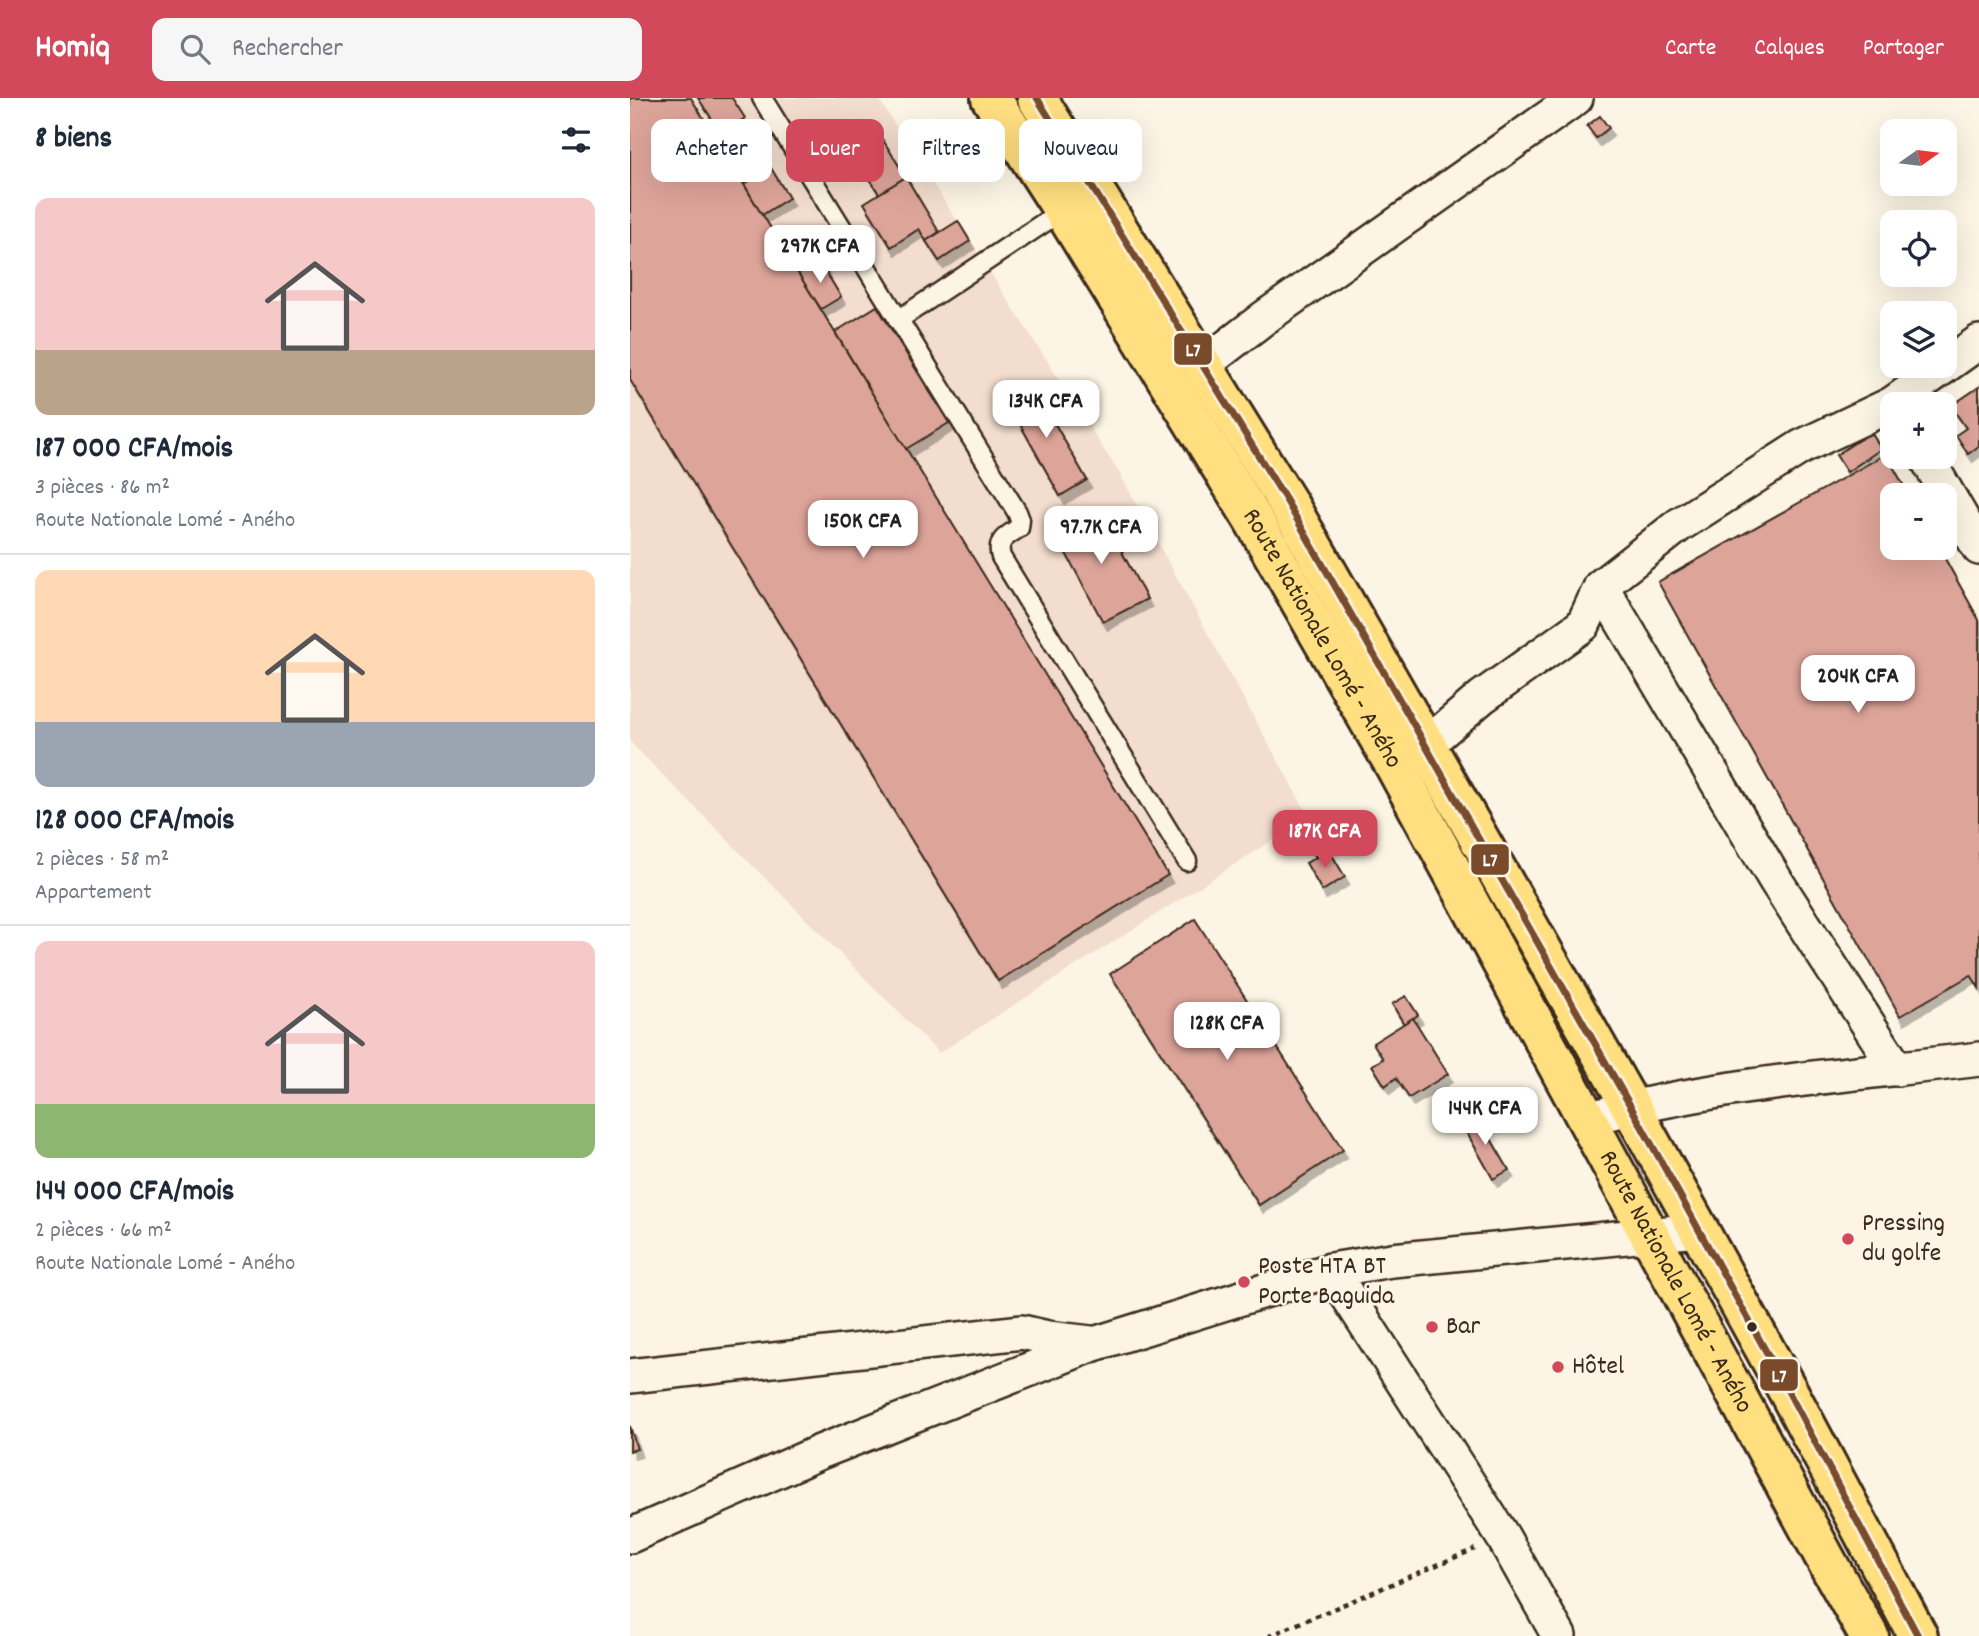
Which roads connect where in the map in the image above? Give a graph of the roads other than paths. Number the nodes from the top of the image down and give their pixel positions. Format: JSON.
{"nodes":[{"id":1,"x":762,"y":98,"type":"edge"},
{"id":2,"x":990,"y":98,"type":"edge"},
{"id":3,"x":1037,"y":98,"type":"edge"},
{"id":4,"x":1576,"y":98,"type":"edge"},
{"id":5,"x":1063,"y":210,"type":"junction"},
{"id":6,"x":898,"y":320,"type":"junction"},
{"id":7,"x":1979,"y":342,"type":"edge"},
{"id":8,"x":1203,"y":365,"type":"junction"},
{"id":9,"x":1910,"y":392,"type":"edge"},
{"id":10,"x":1880,"y":410,"type":"edge"},
{"id":11,"x":1933,"y":469,"type":"edge"},
{"id":12,"x":1979,"y":548,"type":"edge"},
{"id":13,"x":1601,"y":586,"type":"junction"},
{"id":14,"x":1426,"y":745,"type":"junction"},
{"id":15,"x":1186,"y":861,"type":"dead end"},
{"id":16,"x":1979,"y":1059,"type":"edge"},
{"id":17,"x":1897,"y":1069,"type":"junction"},
{"id":18,"x":1631,"y":1107,"type":"junction"},
{"id":19,"x":1587,"y":1119,"type":"junction"},
{"id":20,"x":1698,"y":1230,"type":"junction"},
{"id":21,"x":1649,"y":1234,"type":"junction"},
{"id":22,"x":1331,"y":1270,"type":"junction"},
{"id":23,"x":1094,"y":1344,"type":"junction"},
{"id":24,"x":630,"y":1376,"type":"edge"},
{"id":25,"x":630,"y":1536,"type":"edge"},
{"id":26,"x":1559,"y":1636,"type":"edge"},
{"id":27,"x":1869,"y":1636,"type":"edge"},
{"id":28,"x":1919,"y":1636,"type":"edge"}],
"edges":[{"from":1,"to":6,"type":"lane"},
{"from":2,"to":5,"type":"highway","name":"Route Nationale Lomé - Aného"},
{"from":3,"to":8,"type":"highway","name":"Route Nationale Lomé - Aného"},
{"from":4,"to":8,"type":"street"},
{"from":5,"to":6,"type":"lane"},
{"from":5,"to":19,"type":"highway","name":"Route Nationale Lomé - Aného"},
{"from":6,"to":15,"type":"lane"},
{"from":7,"to":9,"type":"street"},
{"from":8,"to":14,"type":"highway","name":"Route Nationale Lomé - Aného"},
{"from":10,"to":13,"type":"street"},
{"from":11,"to":12,"type":"street"},
{"from":13,"to":14,"type":"street"},
{"from":13,"to":17,"type":"street"},
{"from":14,"to":18,"type":"highway","name":"Route Nationale Lomé - Aného"},
{"from":16,"to":17,"type":"street"},
{"from":17,"to":18,"type":"street"},
{"from":18,"to":19,"type":"street"},
{"from":18,"to":20,"type":"highway","name":"Route Nationale Lomé - Aného"},
{"from":19,"to":21,"type":"highway","name":"Route Nationale Lomé - Aného"},
{"from":20,"to":21,"type":"street"},
{"from":20,"to":28,"type":"highway","name":"Route Nationale Lomé - Aného"},
{"from":21,"to":22,"type":"street"},
{"from":21,"to":27,"type":"highway","name":"Route Nationale Lomé - Aného"},
{"from":22,"to":23,"type":"street"},
{"from":22,"to":26,"type":"street"},
{"from":23,"to":24,"type":"street"},
{"from":23,"to":25,"type":"street"}]}
